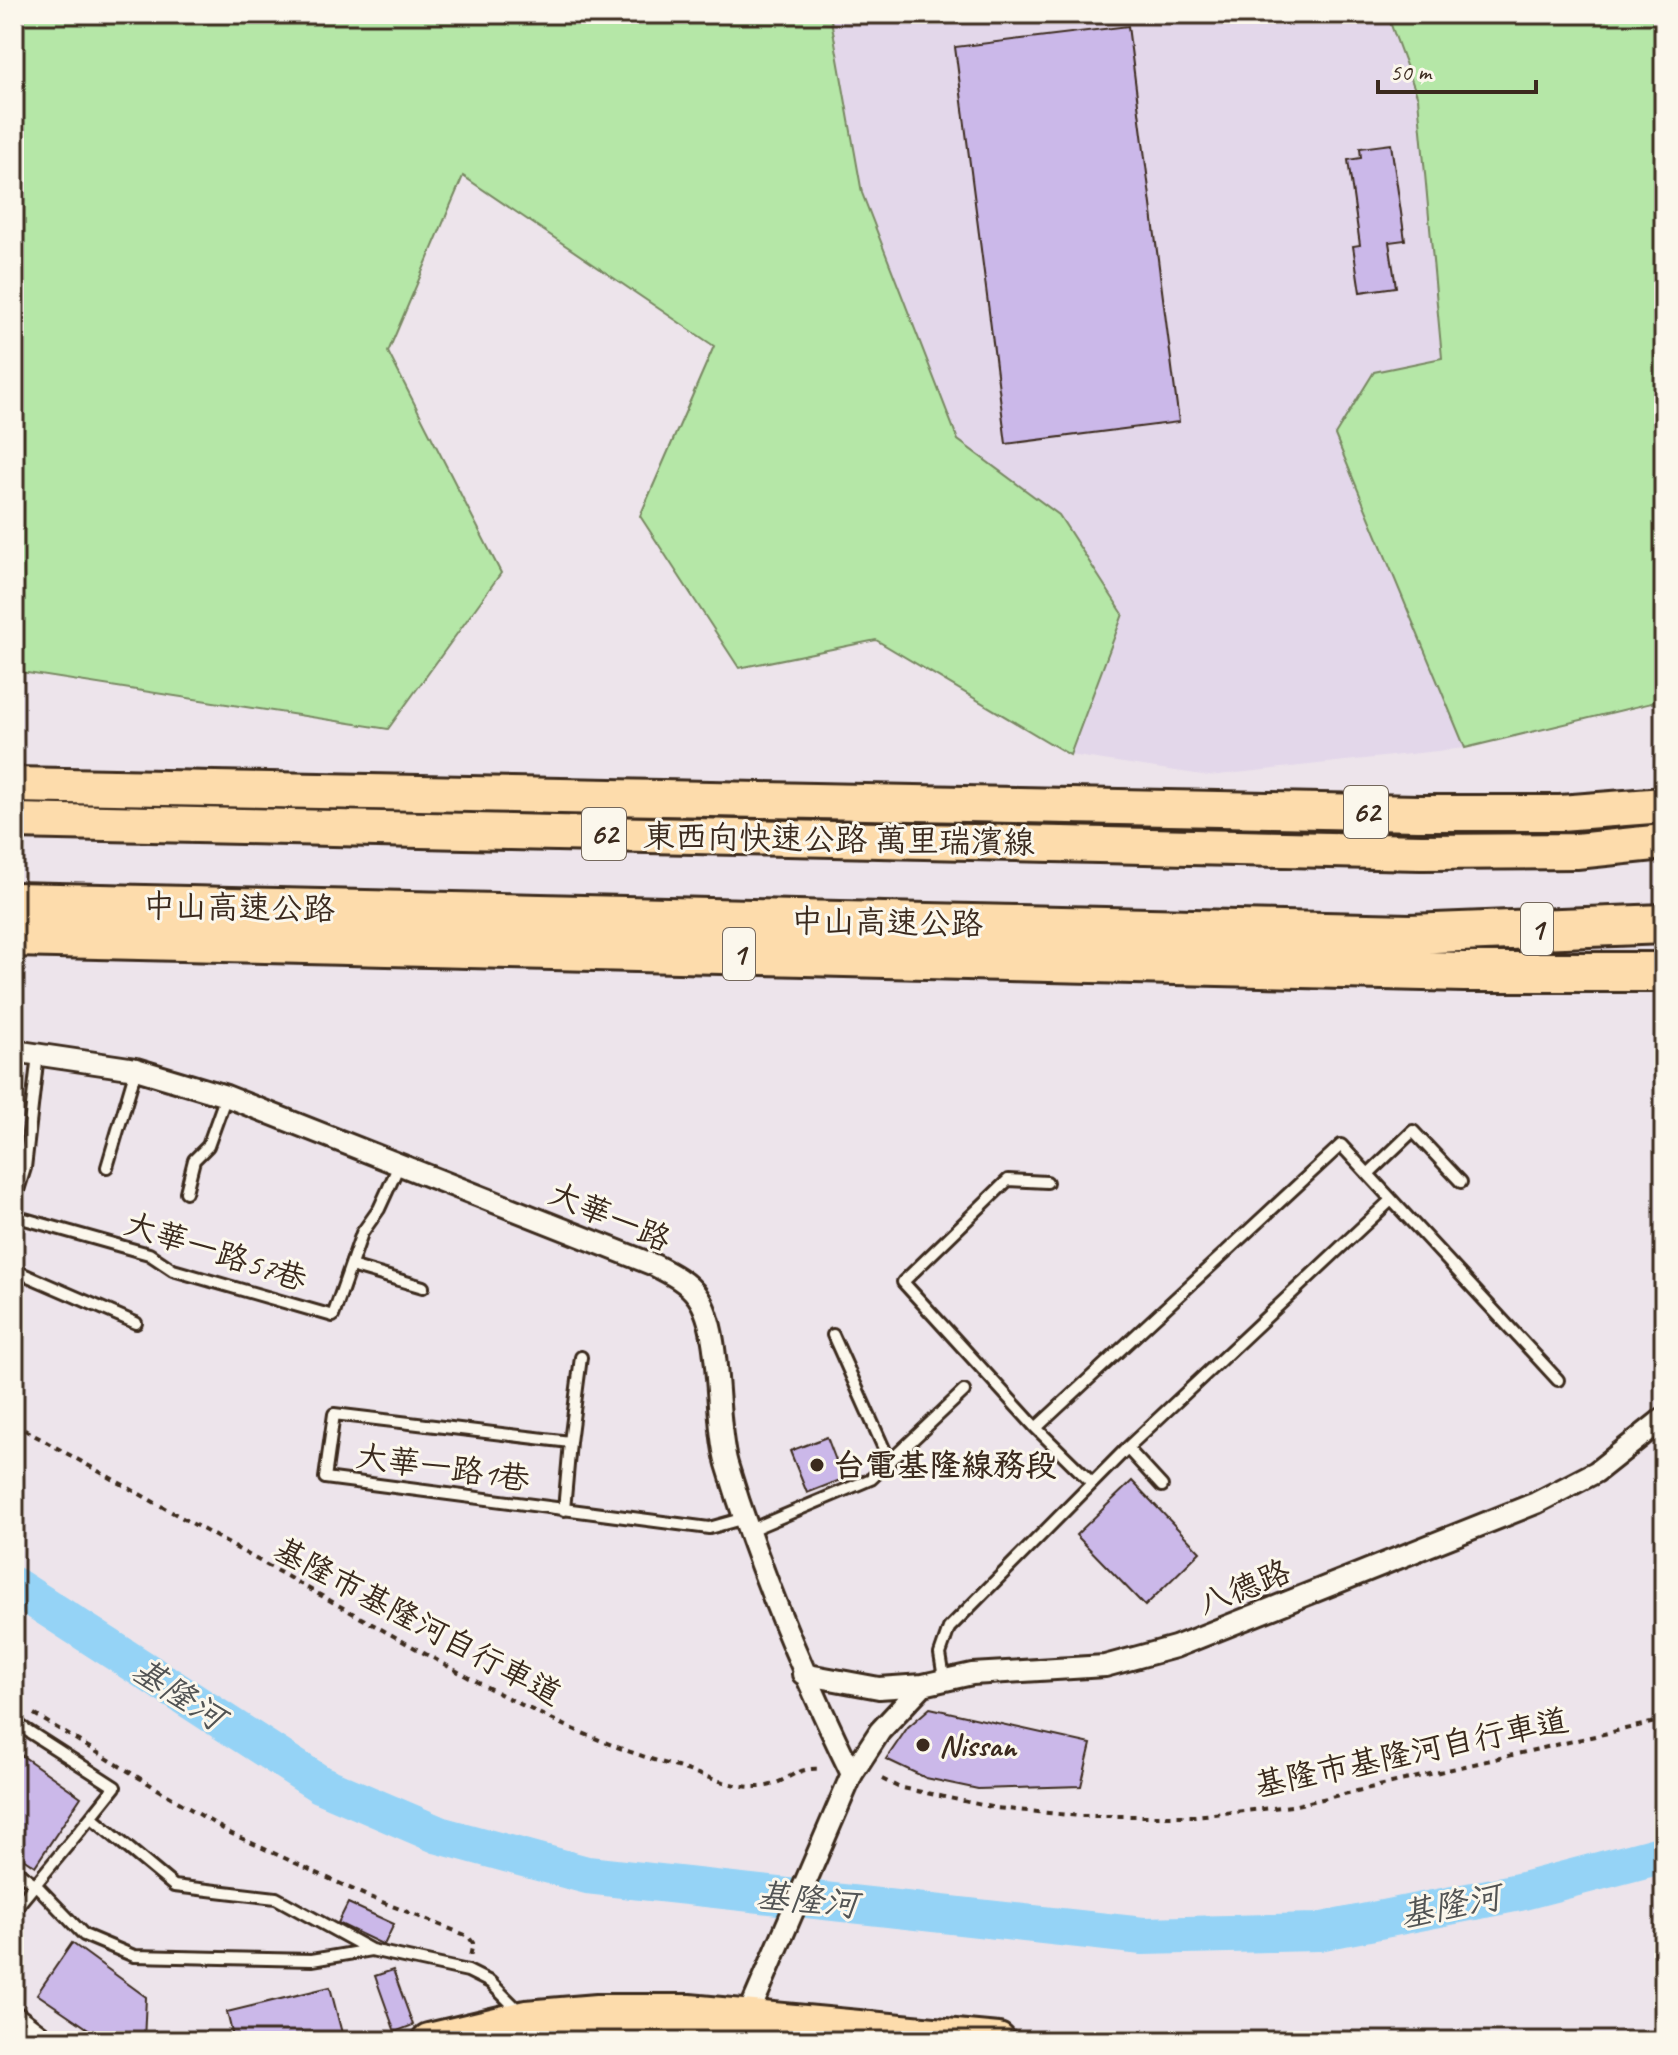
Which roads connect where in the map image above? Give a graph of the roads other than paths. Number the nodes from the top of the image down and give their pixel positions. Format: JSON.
{"nodes":[{"id":1,"x":14,"y":785,"type":"edge"},
{"id":2,"x":1664,"y":805,"type":"edge"},
{"id":3,"x":14,"y":821,"type":"edge"},
{"id":4,"x":1664,"y":842,"type":"edge"},
{"id":5,"x":14,"y":902,"type":"edge"},
{"id":6,"x":1664,"y":905,"type":"edge"},
{"id":7,"x":1664,"y":924,"type":"edge"},
{"id":8,"x":1410,"y":934,"type":"junction"},
{"id":9,"x":14,"y":937,"type":"edge"},
{"id":10,"x":1464,"y":972,"type":"junction"},
{"id":11,"x":1664,"y":972,"type":"edge"},
{"id":12,"x":1664,"y":991,"type":"edge"},
{"id":13,"x":14,"y":1051,"type":"edge"},
{"id":14,"x":38,"y":1054,"type":"junction"},
{"id":15,"x":136,"y":1069,"type":"junction"},
{"id":16,"x":226,"y":1096,"type":"junction"},
{"id":17,"x":400,"y":1163,"type":"junction"},
{"id":18,"x":107,"y":1167,"type":"dead end"},
{"id":19,"x":1368,"y":1174,"type":"junction"},
{"id":20,"x":1047,"y":1182,"type":"dead end"},
{"id":21,"x":1461,"y":1182,"type":"dead end"},
{"id":22,"x":186,"y":1192,"type":"dead end"},
{"id":23,"x":1391,"y":1200,"type":"junction"},
{"id":24,"x":14,"y":1203,"type":"edge"},
{"id":25,"x":14,"y":1216,"type":"edge"},
{"id":26,"x":351,"y":1266,"type":"junction"},
{"id":27,"x":14,"y":1270,"type":"edge"},
{"id":28,"x":423,"y":1287,"type":"dead end"},
{"id":29,"x":136,"y":1323,"type":"dead end"},
{"id":30,"x":833,"y":1335,"type":"dead end"},
{"id":31,"x":581,"y":1357,"type":"dead end"},
{"id":32,"x":1558,"y":1380,"type":"dead end"},
{"id":33,"x":964,"y":1391,"type":"dead end"},
{"id":34,"x":1664,"y":1418,"type":"edge"},
{"id":35,"x":1036,"y":1428,"type":"junction"},
{"id":36,"x":570,"y":1442,"type":"junction"},
{"id":37,"x":1127,"y":1448,"type":"junction"},
{"id":38,"x":890,"y":1462,"type":"junction"},
{"id":39,"x":1092,"y":1483,"type":"junction"},
{"id":40,"x":1162,"y":1486,"type":"dead end"},
{"id":41,"x":564,"y":1510,"type":"junction"},
{"id":42,"x":747,"y":1524,"type":"junction"},
{"id":43,"x":803,"y":1674,"type":"junction"},
{"id":44,"x":944,"y":1678,"type":"junction"},
{"id":45,"x":923,"y":1685,"type":"junction"},
{"id":46,"x":14,"y":1722,"type":"edge"},
{"id":47,"x":852,"y":1774,"type":"junction"},
{"id":48,"x":91,"y":1817,"type":"junction"},
{"id":49,"x":14,"y":1869,"type":"edge"},
{"id":50,"x":36,"y":1885,"type":"junction"},
{"id":51,"x":14,"y":1910,"type":"edge"},
{"id":52,"x":371,"y":1950,"type":"junction"},
{"id":53,"x":532,"y":2029,"type":"edge"},
{"id":54,"x":743,"y":2029,"type":"edge"},
{"id":55,"x":429,"y":2041,"type":"edge"},
{"id":56,"x":716,"y":2041,"type":"edge"},
{"id":57,"x":998,"y":2041,"type":"edge"}],
"edges":[{"from":1,"to":2,"type":"main road","name":"東西向快速公路 萬里瑞濱線","number":"62"},
{"from":3,"to":4,"type":"main road","name":"東西向快速公路 萬里瑞濱線","number":"62"},
{"from":5,"to":8,"type":"highway","name":"中山高速公路","number":"1"},
{"from":6,"to":8,"type":"highway"},
{"from":7,"to":8,"type":"highway","name":"中山高速公路","number":"1"},
{"from":9,"to":10,"type":"highway","name":"中山高速公路","number":"1"},
{"from":10,"to":11,"type":"highway","name":"中山高速公路","number":"1"},
{"from":10,"to":12,"type":"highway"},
{"from":13,"to":14,"type":"street","name":"大華一路"},
{"from":14,"to":15,"type":"street","name":"大華一路"},
{"from":14,"to":24,"type":"lane"},
{"from":15,"to":16,"type":"street","name":"大華一路"},
{"from":15,"to":18,"type":"lane"},
{"from":16,"to":17,"type":"street","name":"大華一路"},
{"from":16,"to":22,"type":"lane"},
{"from":17,"to":26,"type":"lane","name":"大華一路57巷"},
{"from":17,"to":42,"type":"street","name":"大華一路"},
{"from":19,"to":21,"type":"lane"},
{"from":19,"to":23,"type":"lane"},
{"from":19,"to":35,"type":"lane"},
{"from":20,"to":35,"type":"lane"},
{"from":23,"to":32,"type":"lane"},
{"from":23,"to":37,"type":"lane"},
{"from":25,"to":26,"type":"lane","name":"大華一路57巷"},
{"from":26,"to":28,"type":"lane"},
{"from":27,"to":29,"type":"lane"},
{"from":30,"to":38,"type":"lane"},
{"from":31,"to":36,"type":"lane","name":"大華一路1巷"},
{"from":33,"to":38,"type":"lane","name":"大華一路1巷"},
{"from":34,"to":44,"type":"street","name":"八德路"},
{"from":35,"to":39,"type":"lane"},
{"from":36,"to":41,"type":"lane"},
{"from":36,"to":41,"type":"lane","name":"大華一路1巷"},
{"from":37,"to":39,"type":"lane"},
{"from":37,"to":40,"type":"lane"},
{"from":38,"to":42,"type":"lane","name":"大華一路1巷"},
{"from":39,"to":44,"type":"lane"},
{"from":41,"to":42,"type":"lane","name":"大華一路1巷"},
{"from":42,"to":43,"type":"street","name":"大華一路"},
{"from":43,"to":45,"type":"street"},
{"from":43,"to":47,"type":"street","name":"大華一路"},
{"from":44,"to":45,"type":"street","name":"八德路"},
{"from":45,"to":47,"type":"street","name":"八德路"},
{"from":46,"to":48,"type":"lane"},
{"from":47,"to":54,"type":"street","name":"八德路"},
{"from":48,"to":50,"type":"lane"},
{"from":48,"to":52,"type":"lane"},
{"from":49,"to":50,"type":"lane"},
{"from":50,"to":51,"type":"lane"},
{"from":50,"to":52,"type":"lane"},
{"from":52,"to":53,"type":"lane"},
{"from":53,"to":54,"type":"main road"},
{"from":53,"to":55,"type":"main road"},
{"from":53,"to":56,"type":"main road"},
{"from":54,"to":57,"type":"main road"}]}
